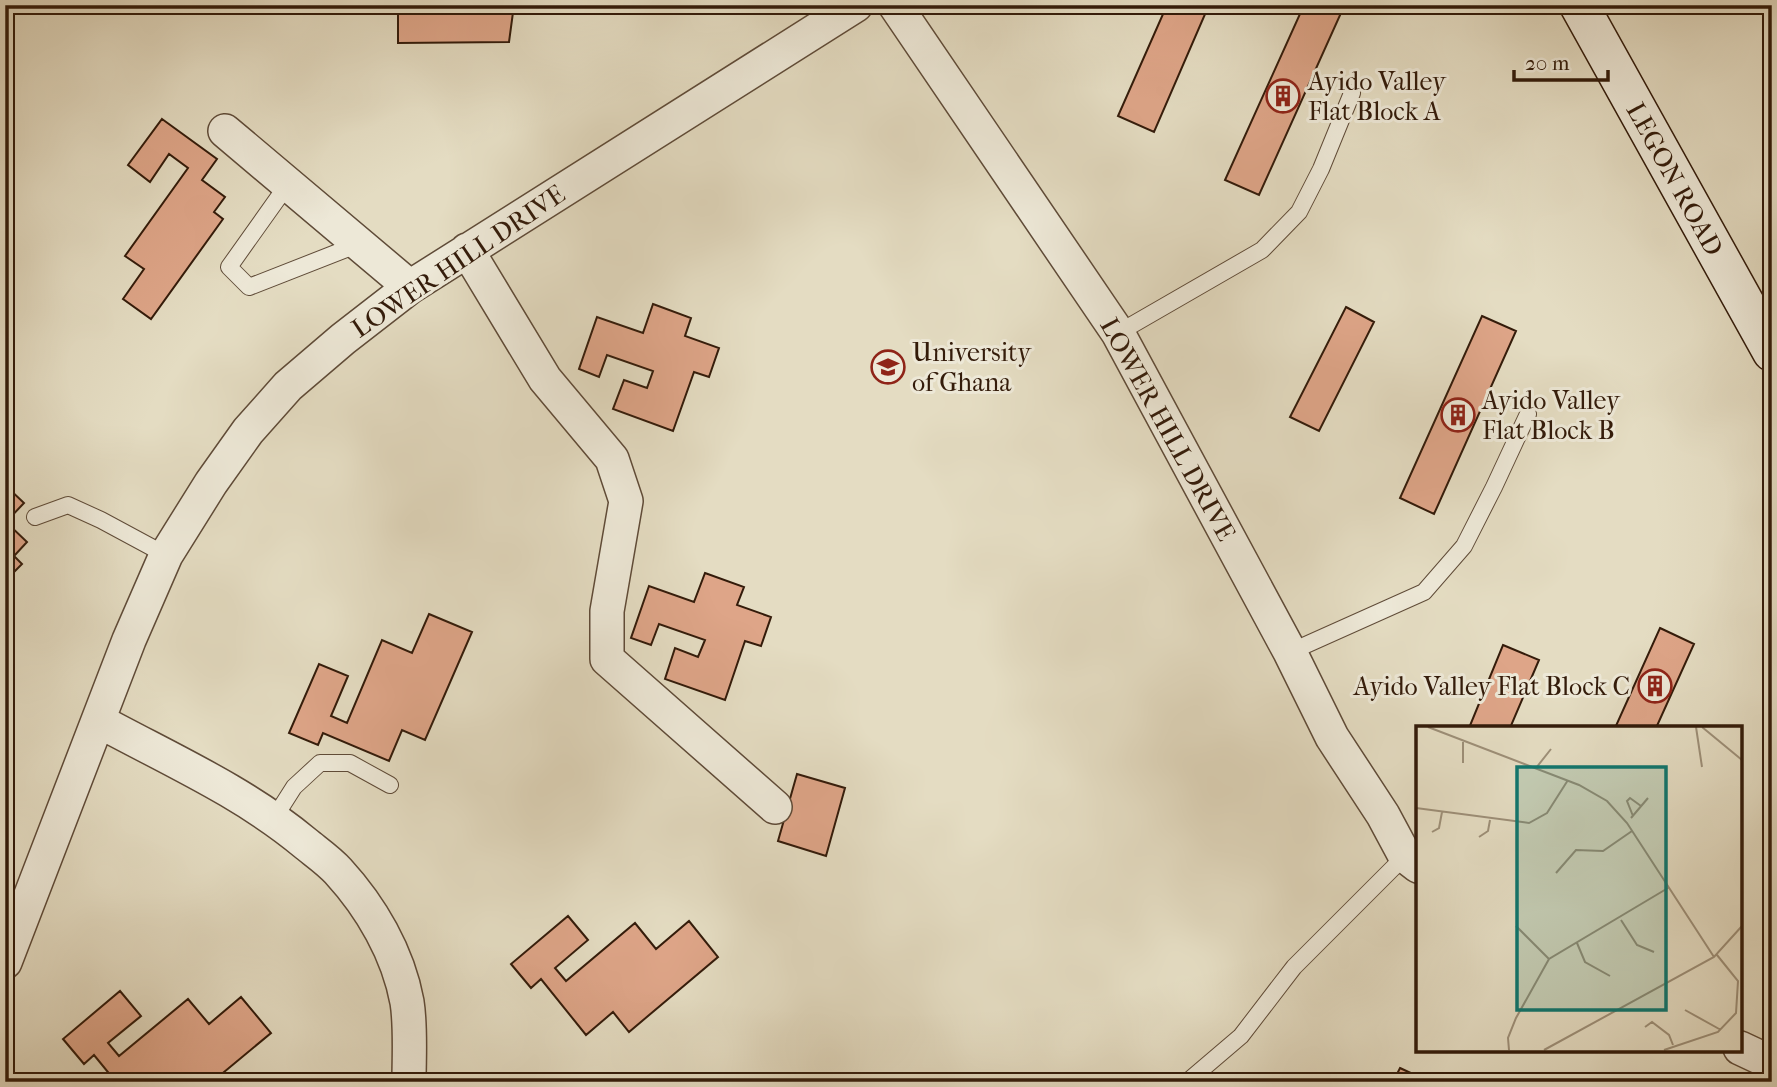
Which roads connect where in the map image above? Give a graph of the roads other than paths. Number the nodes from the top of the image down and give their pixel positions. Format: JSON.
{"nodes":[{"id":1,"x":856,"y":5,"type":"edge"},
{"id":2,"x":895,"y":5,"type":"edge"},
{"id":3,"x":1579,"y":5,"type":"edge"},
{"id":4,"x":1352,"y":93,"type":"dead end"},
{"id":5,"x":225,"y":131,"type":"dead end"},
{"id":6,"x":288,"y":184,"type":"junction"},
{"id":7,"x":359,"y":244,"type":"junction"},
{"id":8,"x":467,"y":250,"type":"junction"},
{"id":9,"x":410,"y":287,"type":"junction"},
{"id":10,"x":1118,"y":333,"type":"junction"},
{"id":11,"x":1772,"y":352,"type":"edge"},
{"id":12,"x":1528,"y":414,"type":"dead end"},
{"id":13,"x":35,"y":517,"type":"dead end"},
{"id":14,"x":166,"y":555,"type":"junction"},
{"id":15,"x":1290,"y":652,"type":"junction"},
{"id":16,"x":99,"y":721,"type":"junction"},
{"id":17,"x":390,"y":785,"type":"dead end"},
{"id":18,"x":775,"y":807,"type":"dead end"},
{"id":19,"x":273,"y":820,"type":"junction"},
{"id":20,"x":1412,"y":861,"type":"edge"},
{"id":21,"x":7,"y":954,"type":"edge"},
{"id":22,"x":1742,"y":1049,"type":"edge"},
{"id":23,"x":1772,"y":1063,"type":"edge"},
{"id":24,"x":409,"y":1082,"type":"edge"},
{"id":25,"x":1187,"y":1082,"type":"edge"}],
"edges":[{"from":1,"to":8,"type":"street","name":"LOWER HILL DRIVE"},
{"from":2,"to":10,"type":"street","name":"LOWER HILL DRIVE"},
{"from":3,"to":11,"type":"street","name":"LEGON ROAD"},
{"from":4,"to":10,"type":"lane"},
{"from":5,"to":6,"type":"street"},
{"from":6,"to":7,"type":"street"},
{"from":6,"to":7,"type":"lane"},
{"from":7,"to":9,"type":"street"},
{"from":8,"to":9,"type":"street","name":"LOWER HILL DRIVE"},
{"from":8,"to":18,"type":"street"},
{"from":9,"to":14,"type":"street","name":"LOWER HILL DRIVE"},
{"from":10,"to":15,"type":"street","name":"LOWER HILL DRIVE"},
{"from":12,"to":15,"type":"lane"},
{"from":13,"to":14,"type":"lane"},
{"from":14,"to":16,"type":"street","name":"LOWER HILL DRIVE"},
{"from":15,"to":20,"type":"street","name":"LOWER HILL DRIVE"},
{"from":16,"to":19,"type":"street"},
{"from":16,"to":21,"type":"street","name":"LOWER HILL DRIVE"},
{"from":17,"to":19,"type":"lane"},
{"from":19,"to":24,"type":"street"},
{"from":20,"to":25,"type":"lane"},
{"from":22,"to":23,"type":"street"}]}
